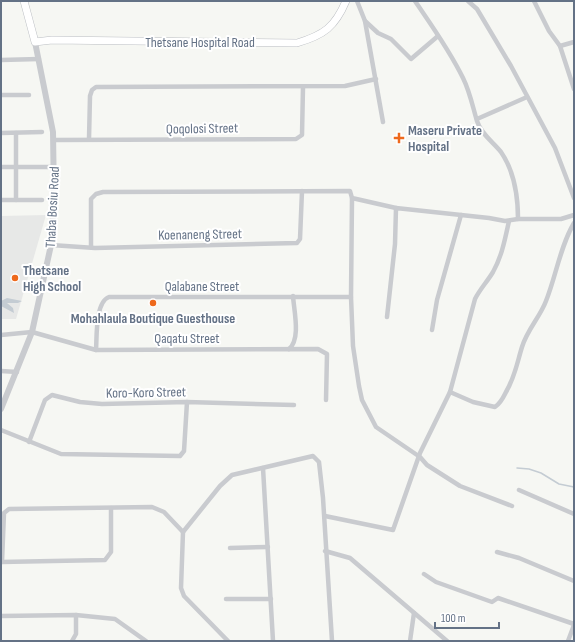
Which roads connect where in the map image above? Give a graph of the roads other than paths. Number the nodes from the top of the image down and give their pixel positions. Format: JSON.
{"nodes":[{"id":1,"x":24,"y":1,"type":"edge"},
{"id":2,"x":346,"y":1,"type":"edge"},
{"id":3,"x":357,"y":1,"type":"edge"},
{"id":4,"x":415,"y":1,"type":"edge"},
{"id":5,"x":468,"y":1,"type":"edge"},
{"id":6,"x":534,"y":1,"type":"edge"},
{"id":7,"x":365,"y":21,"type":"junction"},
{"id":8,"x":438,"y":36,"type":"junction"},
{"id":9,"x":35,"y":42,"type":"junction"},
{"id":10,"x":574,"y":42,"type":"edge"},
{"id":11,"x":560,"y":46,"type":"junction"},
{"id":12,"x":39,"y":59,"type":"junction"},
{"id":13,"x":1,"y":60,"type":"edge"},
{"id":14,"x":376,"y":79,"type":"junction"},
{"id":15,"x":303,"y":87,"type":"junction"},
{"id":16,"x":574,"y":89,"type":"edge"},
{"id":17,"x":1,"y":96,"type":"edge"},
{"id":18,"x":29,"y":96,"type":"dead end"},
{"id":19,"x":527,"y":97,"type":"junction"},
{"id":20,"x":478,"y":119,"type":"junction"},
{"id":21,"x":383,"y":122,"type":"dead end"},
{"id":22,"x":42,"y":132,"type":"dead end"},
{"id":23,"x":1,"y":133,"type":"edge"},
{"id":24,"x":16,"y":133,"type":"junction"},
{"id":25,"x":89,"y":139,"type":"junction"},
{"id":26,"x":54,"y":140,"type":"junction"},
{"id":27,"x":1,"y":166,"type":"edge"},
{"id":28,"x":16,"y":167,"type":"junction"},
{"id":29,"x":54,"y":167,"type":"junction"},
{"id":30,"x":302,"y":191,"type":"junction"},
{"id":31,"x":352,"y":198,"type":"junction"},
{"id":32,"x":574,"y":198,"type":"edge"},
{"id":33,"x":1,"y":200,"type":"edge"},
{"id":34,"x":16,"y":200,"type":"junction"},
{"id":35,"x":42,"y":200,"type":"dead end"},
{"id":36,"x":396,"y":208,"type":"junction"},
{"id":37,"x":462,"y":215,"type":"junction"},
{"id":38,"x":574,"y":215,"type":"edge"},
{"id":39,"x":518,"y":219,"type":"junction"},
{"id":40,"x":509,"y":221,"type":"junction"},
{"id":41,"x":574,"y":223,"type":"edge"},
{"id":42,"x":572,"y":229,"type":"edge"},
{"id":43,"x":51,"y":245,"type":"junction"},
{"id":44,"x":91,"y":247,"type":"junction"},
{"id":45,"x":293,"y":296,"type":"junction"},
{"id":46,"x":352,"y":297,"type":"junction"},
{"id":47,"x":386,"y":318,"type":"dead end"},
{"id":48,"x":432,"y":330,"type":"dead end"},
{"id":49,"x":32,"y":332,"type":"junction"},
{"id":50,"x":1,"y":335,"type":"edge"},
{"id":51,"x":288,"y":349,"type":"junction"},
{"id":52,"x":96,"y":350,"type":"junction"},
{"id":53,"x":1,"y":371,"type":"edge"},
{"id":54,"x":17,"y":372,"type":"junction"},
{"id":55,"x":450,"y":392,"type":"junction"},
{"id":56,"x":326,"y":400,"type":"dead end"},
{"id":57,"x":187,"y":402,"type":"junction"},
{"id":58,"x":294,"y":405,"type":"dead end"},
{"id":59,"x":1,"y":409,"type":"edge"},
{"id":60,"x":1,"y":430,"type":"edge"},
{"id":61,"x":29,"y":442,"type":"junction"},
{"id":62,"x":420,"y":457,"type":"junction"},
{"id":63,"x":263,"y":468,"type":"junction"},
{"id":64,"x":519,"y":490,"type":"dead end"},
{"id":65,"x":512,"y":506,"type":"dead end"},
{"id":66,"x":111,"y":508,"type":"junction"},
{"id":67,"x":574,"y":514,"type":"edge"},
{"id":68,"x":324,"y":516,"type":"junction"},
{"id":69,"x":182,"y":532,"type":"junction"},
{"id":70,"x":268,"y":547,"type":"junction"},
{"id":71,"x":230,"y":548,"type":"dead end"},
{"id":72,"x":325,"y":551,"type":"junction"},
{"id":73,"x":498,"y":552,"type":"dead end"},
{"id":74,"x":2,"y":562,"type":"edge"},
{"id":75,"x":424,"y":574,"type":"dead end"},
{"id":76,"x":574,"y":581,"type":"edge"},
{"id":77,"x":226,"y":599,"type":"dead end"},
{"id":78,"x":271,"y":599,"type":"junction"},
{"id":79,"x":414,"y":613,"type":"junction"},
{"id":80,"x":76,"y":615,"type":"junction"},
{"id":81,"x":1,"y":616,"type":"edge"},
{"id":82,"x":574,"y":624,"type":"edge"},
{"id":83,"x":142,"y":640,"type":"edge"},
{"id":84,"x":72,"y":641,"type":"edge"},
{"id":85,"x":228,"y":641,"type":"edge"},
{"id":86,"x":273,"y":641,"type":"edge"},
{"id":87,"x":332,"y":641,"type":"edge"},
{"id":88,"x":410,"y":641,"type":"edge"},
{"id":89,"x":447,"y":641,"type":"edge"},
{"id":90,"x":568,"y":641,"type":"edge"}],
"edges":[{"from":1,"to":9,"type":"main road","name":"Thaba Bosiu Road"},
{"from":2,"to":9,"type":"main road","name":"Thetsane Hospital Road"},
{"from":3,"to":7,"type":"street"},
{"from":4,"to":8,"type":"street"},
{"from":5,"to":19,"type":"street"},
{"from":6,"to":11,"type":"street"},
{"from":7,"to":8,"type":"street"},
{"from":7,"to":14,"type":"street"},
{"from":8,"to":20,"type":"street"},
{"from":9,"to":12,"type":"street","name":"Thaba Bosiu Road"},
{"from":10,"to":11,"type":"street"},
{"from":11,"to":16,"type":"street"},
{"from":12,"to":13,"type":"street"},
{"from":12,"to":26,"type":"street","name":"Thaba Bosiu Road"},
{"from":14,"to":15,"type":"street"},
{"from":14,"to":21,"type":"street"},
{"from":15,"to":25,"type":"street"},
{"from":15,"to":25,"type":"street","name":"Qoqolosi Street"},
{"from":17,"to":18,"type":"street"},
{"from":19,"to":20,"type":"street"},
{"from":19,"to":32,"type":"street"},
{"from":20,"to":39,"type":"street"},
{"from":22,"to":24,"type":"street"},
{"from":23,"to":24,"type":"street"},
{"from":24,"to":28,"type":"street"},
{"from":25,"to":26,"type":"street","name":"Qoqolosi Street"},
{"from":26,"to":29,"type":"street","name":"Thaba Bosiu Road"},
{"from":27,"to":28,"type":"street"},
{"from":28,"to":29,"type":"street"},
{"from":28,"to":34,"type":"street"},
{"from":29,"to":43,"type":"street","name":"Thaba Bosiu Road"},
{"from":30,"to":31,"type":"street"},
{"from":30,"to":44,"type":"street","name":"Koenaneng Street"},
{"from":30,"to":44,"type":"street"},
{"from":31,"to":36,"type":"street"},
{"from":31,"to":46,"type":"street"},
{"from":33,"to":34,"type":"street"},
{"from":34,"to":35,"type":"street"},
{"from":36,"to":37,"type":"street"},
{"from":36,"to":47,"type":"street"},
{"from":37,"to":40,"type":"street"},
{"from":37,"to":48,"type":"street"},
{"from":38,"to":39,"type":"street"},
{"from":39,"to":40,"type":"street"},
{"from":40,"to":55,"type":"street"},
{"from":41,"to":42,"type":"street"},
{"from":42,"to":55,"type":"street"},
{"from":43,"to":44,"type":"street","name":"Koenaneng Street"},
{"from":43,"to":49,"type":"street","name":"Thaba Bosiu Road"},
{"from":45,"to":46,"type":"street","name":"Qalabane Street"},
{"from":45,"to":51,"type":"street"},
{"from":45,"to":52,"type":"street","name":"Qalabane Street"},
{"from":46,"to":62,"type":"street"},
{"from":49,"to":50,"type":"street"},
{"from":49,"to":52,"type":"street","name":"Qaqatu Street"},
{"from":49,"to":54,"type":"street","name":"Thaba Bosiu Road"},
{"from":51,"to":52,"type":"street","name":"Qaqatu Street"},
{"from":51,"to":56,"type":"street","name":"Qaqatu Street"},
{"from":53,"to":54,"type":"street"},
{"from":54,"to":59,"type":"street","name":"Thaba Bosiu Road"},
{"from":55,"to":62,"type":"street"},
{"from":57,"to":58,"type":"street","name":"Koro-Koro Street"},
{"from":57,"to":61,"type":"street","name":"Koro-Koro Street"},
{"from":57,"to":61,"type":"street"},
{"from":60,"to":61,"type":"street"},
{"from":62,"to":65,"type":"street"},
{"from":62,"to":68,"type":"street"},
{"from":63,"to":68,"type":"street"},
{"from":63,"to":69,"type":"street"},
{"from":63,"to":70,"type":"street"},
{"from":64,"to":67,"type":"street"},
{"from":66,"to":69,"type":"street"},
{"from":66,"to":74,"type":"street"},
{"from":66,"to":74,"type":"street"},
{"from":68,"to":72,"type":"street"},
{"from":69,"to":85,"type":"street"},
{"from":70,"to":71,"type":"street"},
{"from":70,"to":78,"type":"street"},
{"from":72,"to":79,"type":"street"},
{"from":72,"to":87,"type":"street"},
{"from":73,"to":76,"type":"street"},
{"from":75,"to":82,"type":"street"},
{"from":77,"to":78,"type":"street"},
{"from":78,"to":86,"type":"street"},
{"from":79,"to":88,"type":"street"},
{"from":79,"to":89,"type":"street"},
{"from":80,"to":81,"type":"street"},
{"from":80,"to":83,"type":"street"},
{"from":80,"to":84,"type":"street"},
{"from":82,"to":90,"type":"street"}]}
